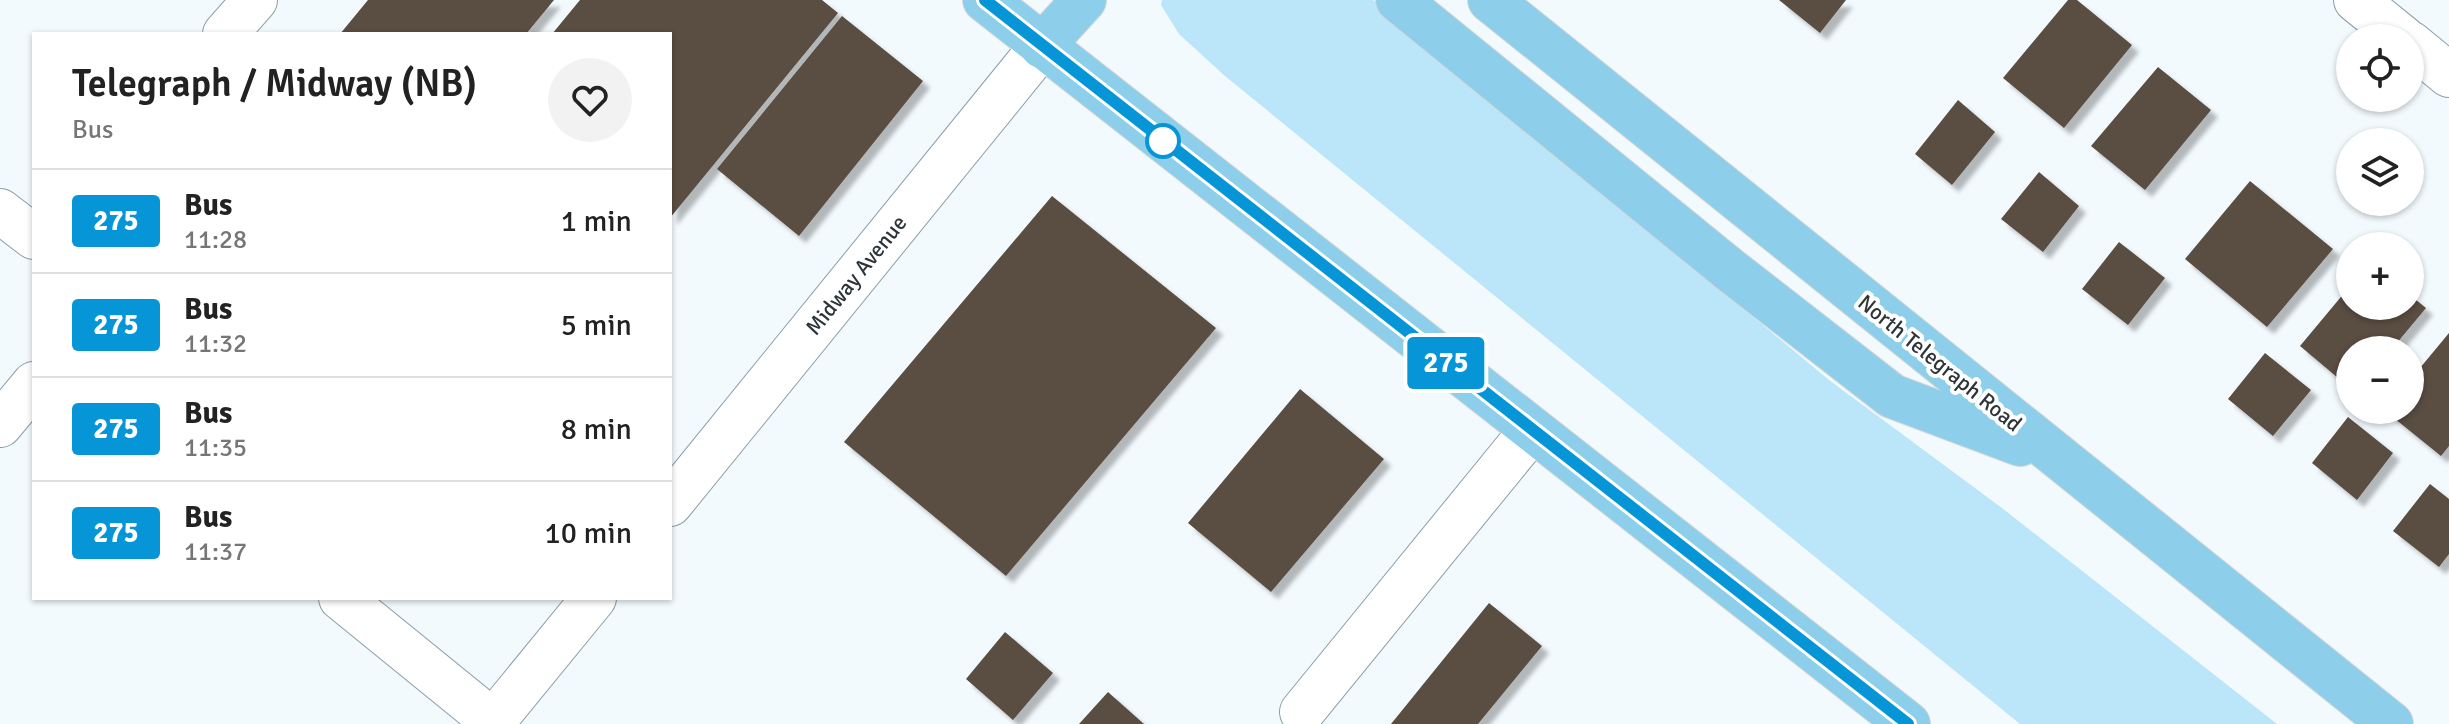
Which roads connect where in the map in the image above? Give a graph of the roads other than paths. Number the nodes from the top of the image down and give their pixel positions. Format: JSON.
{"nodes":[{"id":1,"x":985,"y":0,"type":"edge"},
{"id":2,"x":1084,"y":0,"type":"edge"},
{"id":3,"x":1398,"y":0,"type":"edge"},
{"id":4,"x":1490,"y":0,"type":"edge"},
{"id":5,"x":2356,"y":0,"type":"edge"},
{"id":6,"x":2386,"y":24,"type":"edge"},
{"id":7,"x":1042,"y":46,"type":"junction"},
{"id":8,"x":2424,"y":54,"type":"edge"},
{"id":9,"x":2449,"y":75,"type":"edge"},
{"id":10,"x":0,"y":211,"type":"edge"},
{"id":11,"x":32,"y":235,"type":"edge"},
{"id":12,"x":32,"y":386,"type":"edge"},
{"id":13,"x":0,"y":425,"type":"edge"},
{"id":14,"x":1532,"y":430,"type":"junction"},
{"id":15,"x":2056,"y":457,"type":"junction"},
{"id":16,"x":672,"y":502,"type":"edge"},
{"id":17,"x":343,"y":600,"type":"edge"},
{"id":18,"x":592,"y":600,"type":"edge"},
{"id":19,"x":1302,"y":712,"type":"dead end"},
{"id":20,"x":493,"y":723,"type":"edge"},
{"id":21,"x":1908,"y":724,"type":"edge"},
{"id":22,"x":2391,"y":724,"type":"edge"}],
"edges":[{"from":1,"to":7,"type":"main road"},
{"from":2,"to":7,"type":"main road"},
{"from":3,"to":15,"type":"main road"},
{"from":4,"to":15,"type":"main road","name":"North Telegraph Road"},
{"from":5,"to":6,"type":"street"},
{"from":7,"to":14,"type":"main road"},
{"from":7,"to":16,"type":"street","name":"Midway Avenue"},
{"from":8,"to":9,"type":"street"},
{"from":10,"to":11,"type":"street"},
{"from":12,"to":13,"type":"street"},
{"from":14,"to":19,"type":"street"},
{"from":14,"to":21,"type":"main road"},
{"from":15,"to":22,"type":"main road","name":"North Telegraph Road"},
{"from":17,"to":20,"type":"street"},
{"from":18,"to":20,"type":"street"}]}
